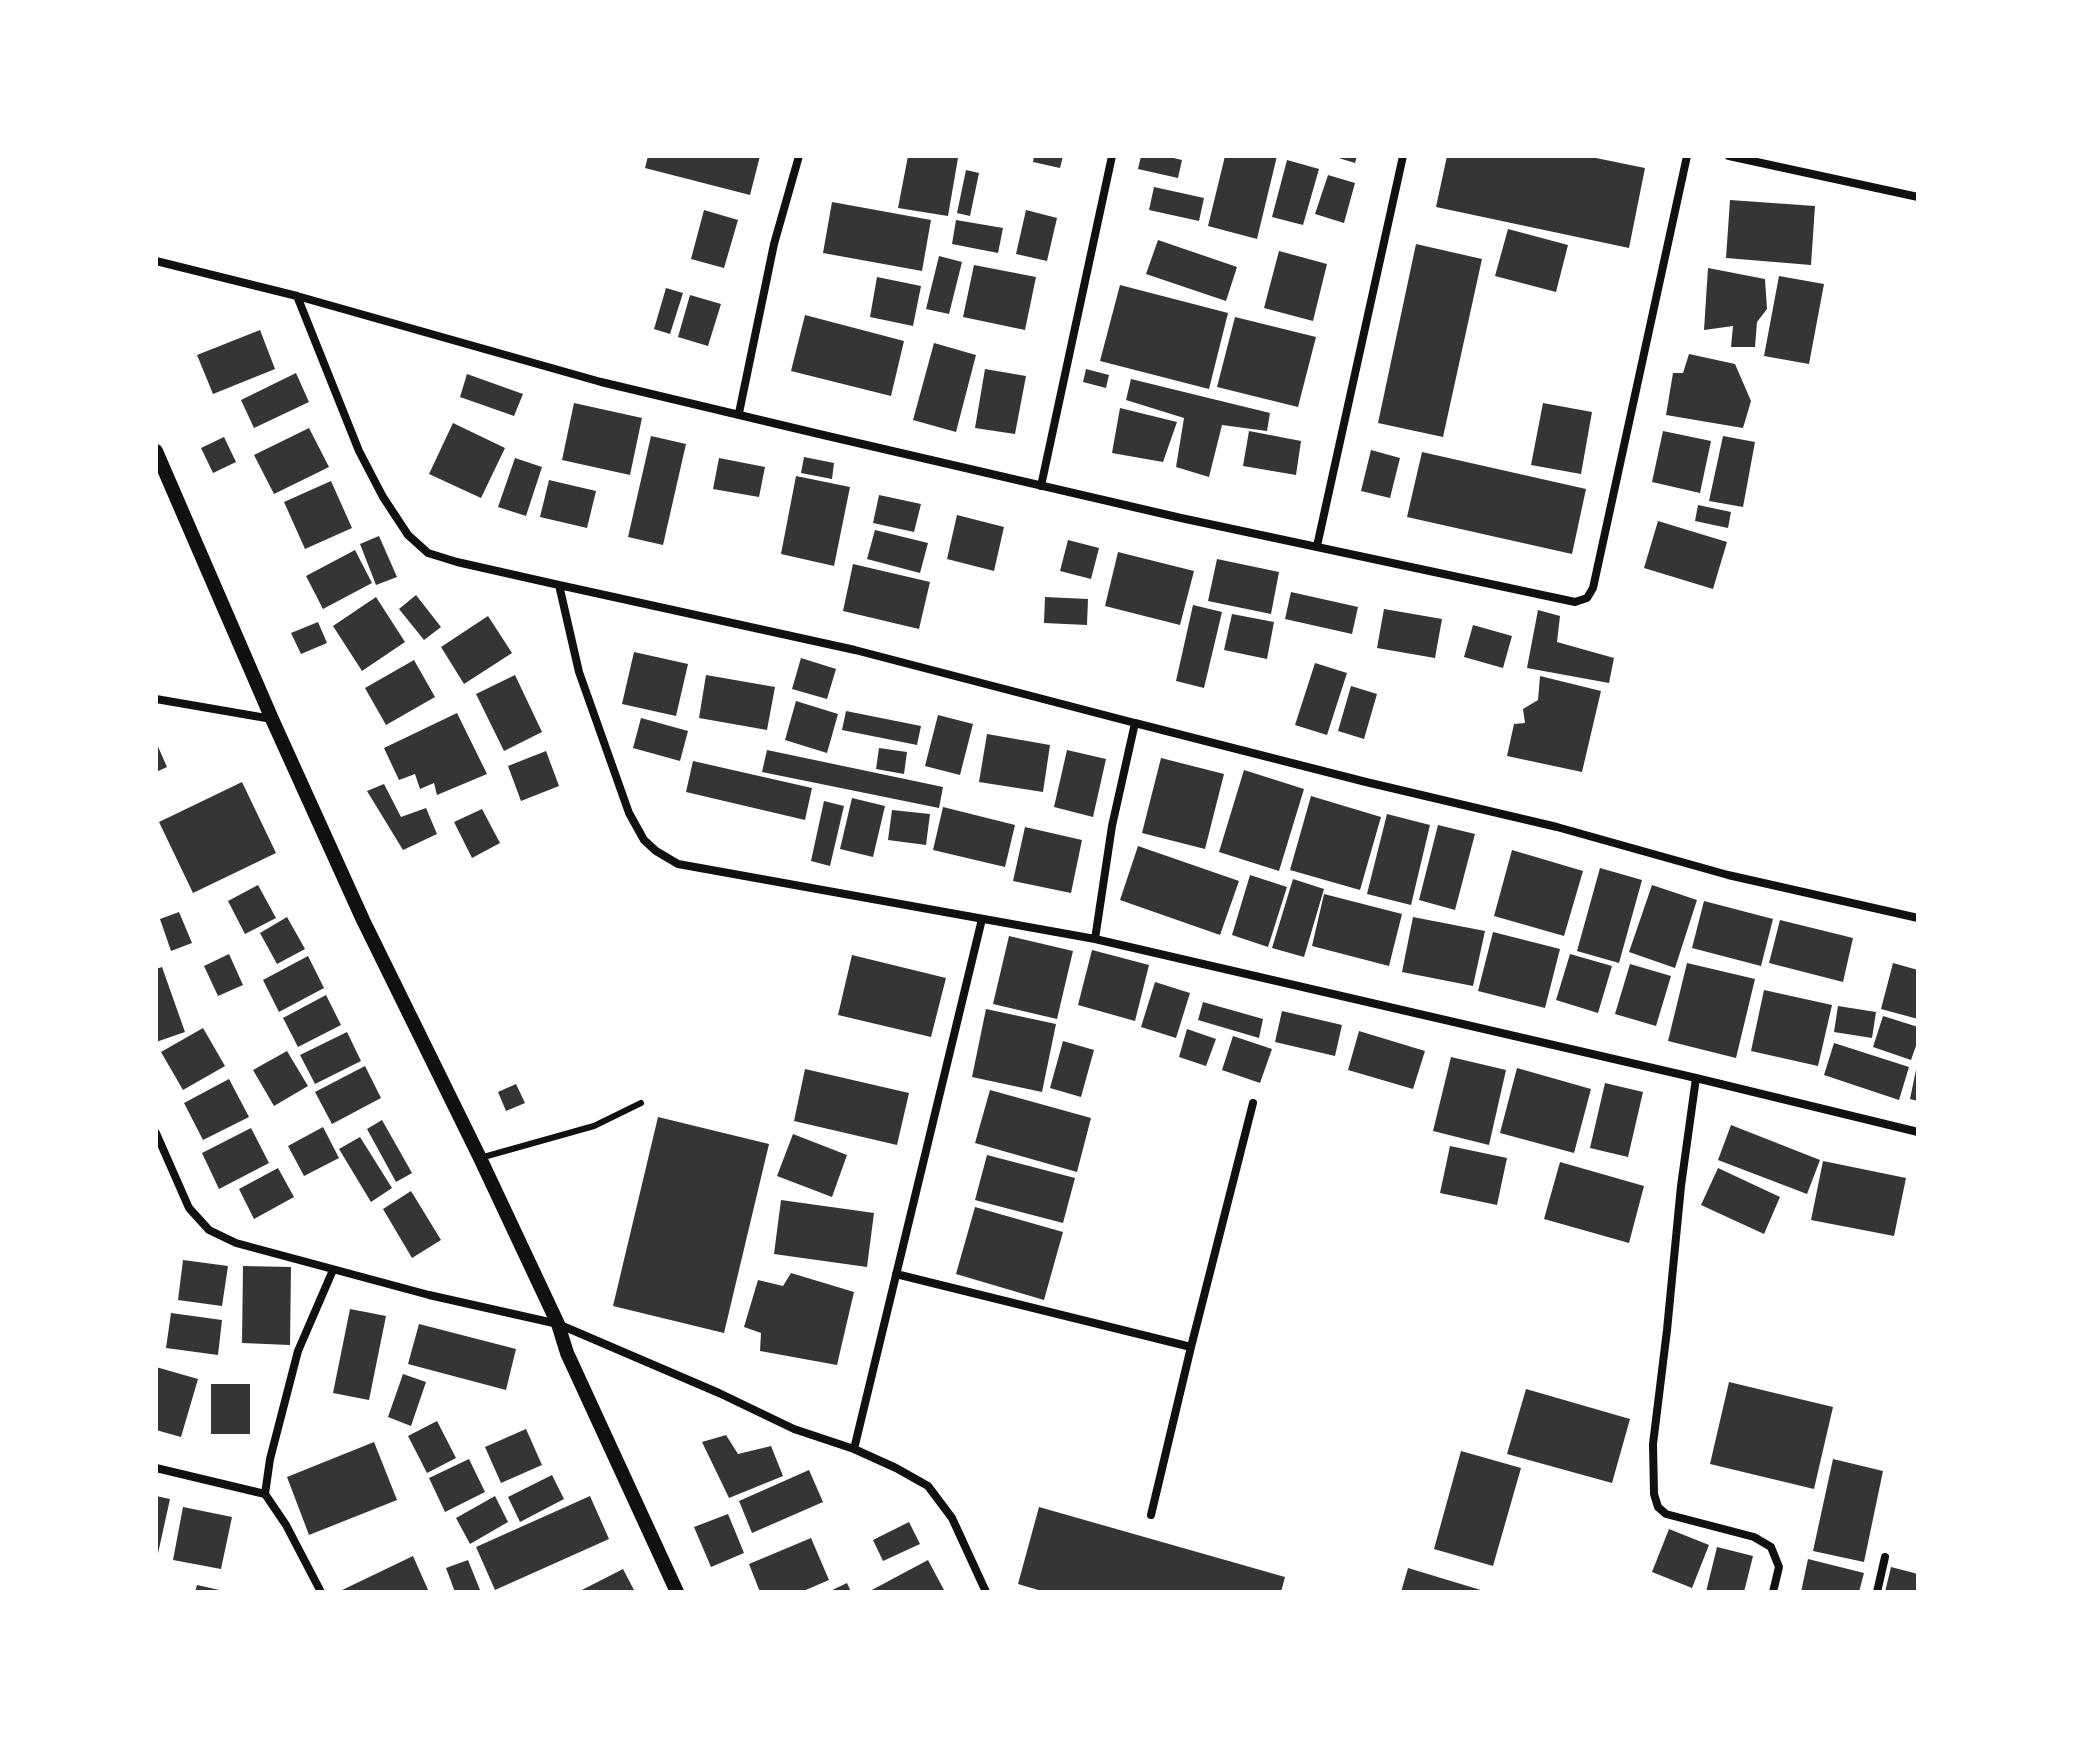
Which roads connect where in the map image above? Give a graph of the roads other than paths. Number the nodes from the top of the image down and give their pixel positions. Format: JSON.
{"nodes":[{"id":1,"x":799,"y":156,"type":"edge"},
{"id":2,"x":1112,"y":156,"type":"edge"},
{"id":3,"x":1403,"y":156,"type":"edge"},
{"id":4,"x":1687,"y":156,"type":"edge"},
{"id":5,"x":1729,"y":156,"type":"edge"},
{"id":6,"x":1918,"y":197,"type":"edge"},
{"id":7,"x":156,"y":261,"type":"edge"},
{"id":8,"x":297,"y":296,"type":"junction"},
{"id":9,"x":739,"y":413,"type":"junction"},
{"id":10,"x":156,"y":451,"type":"edge"},
{"id":11,"x":1041,"y":486,"type":"junction"},
{"id":12,"x":1317,"y":546,"type":"junction"},
{"id":13,"x":559,"y":585,"type":"junction"},
{"id":14,"x":156,"y":699,"type":"edge"},
{"id":15,"x":272,"y":719,"type":"junction"},
{"id":16,"x":1135,"y":723,"type":"junction"},
{"id":17,"x":1918,"y":918,"type":"edge"},
{"id":18,"x":982,"y":919,"type":"junction"},
{"id":19,"x":1095,"y":939,"type":"junction"},
{"id":20,"x":1696,"y":1078,"type":"junction"},
{"id":21,"x":641,"y":1103,"type":"dead end"},
{"id":22,"x":1253,"y":1103,"type":"dead end"},
{"id":23,"x":1918,"y":1132,"type":"edge"},
{"id":24,"x":156,"y":1133,"type":"edge"},
{"id":25,"x":480,"y":1158,"type":"junction"},
{"id":26,"x":333,"y":1270,"type":"junction"},
{"id":27,"x":896,"y":1274,"type":"junction"},
{"id":28,"x":558,"y":1324,"type":"junction"},
{"id":29,"x":1191,"y":1347,"type":"junction"},
{"id":30,"x":854,"y":1449,"type":"junction"},
{"id":31,"x":156,"y":1468,"type":"edge"},
{"id":32,"x":265,"y":1494,"type":"junction"},
{"id":33,"x":1151,"y":1515,"type":"dead end"},
{"id":34,"x":1885,"y":1557,"type":"dead end"},
{"id":35,"x":321,"y":1592,"type":"edge"},
{"id":36,"x":677,"y":1592,"type":"edge"},
{"id":37,"x":986,"y":1592,"type":"edge"},
{"id":38,"x":1773,"y":1592,"type":"edge"},
{"id":39,"x":1877,"y":1592,"type":"edge"}],
"edges":[{"from":1,"to":9,"type":"street"},
{"from":2,"to":11,"type":"street"},
{"from":3,"to":12,"type":"street"},
{"from":4,"to":12,"type":"street"},
{"from":5,"to":6,"type":"street"},
{"from":7,"to":8,"type":"street"},
{"from":8,"to":9,"type":"street"},
{"from":8,"to":13,"type":"street"},
{"from":9,"to":11,"type":"street"},
{"from":10,"to":15,"type":"street"},
{"from":11,"to":12,"type":"street"},
{"from":13,"to":16,"type":"street"},
{"from":13,"to":18,"type":"street"},
{"from":14,"to":15,"type":"street"},
{"from":15,"to":25,"type":"street"},
{"from":16,"to":17,"type":"street"},
{"from":16,"to":19,"type":"street"},
{"from":18,"to":19,"type":"street"},
{"from":18,"to":27,"type":"street"},
{"from":19,"to":20,"type":"street"},
{"from":20,"to":23,"type":"street"},
{"from":20,"to":38,"type":"street"},
{"from":21,"to":25,"type":"lane"},
{"from":22,"to":29,"type":"street"},
{"from":24,"to":26,"type":"street"},
{"from":25,"to":28,"type":"street"},
{"from":26,"to":28,"type":"street"},
{"from":26,"to":32,"type":"street"},
{"from":27,"to":29,"type":"street"},
{"from":27,"to":30,"type":"street"},
{"from":28,"to":30,"type":"street"},
{"from":28,"to":36,"type":"street"},
{"from":29,"to":33,"type":"street"},
{"from":30,"to":37,"type":"street"},
{"from":31,"to":32,"type":"street"},
{"from":32,"to":35,"type":"street"},
{"from":34,"to":39,"type":"street"}]}
